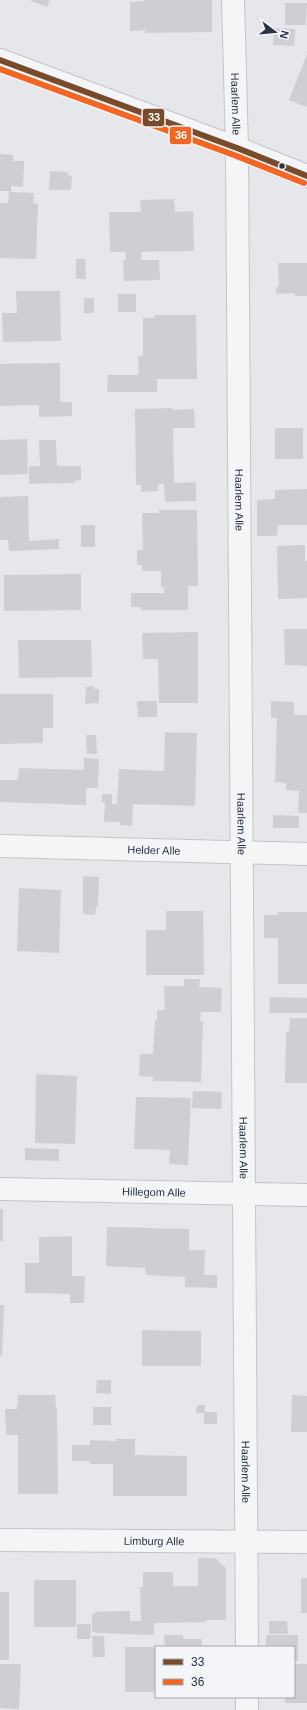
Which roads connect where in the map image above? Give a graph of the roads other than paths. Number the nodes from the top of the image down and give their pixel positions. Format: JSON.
{"nodes":[{"id":1,"x":233,"y":0,"type":"edge"},
{"id":2,"x":0,"y":60,"type":"edge"},
{"id":3,"x":237,"y":148,"type":"junction"},
{"id":4,"x":307,"y":176,"type":"edge"},
{"id":5,"x":0,"y":846,"type":"edge"},
{"id":6,"x":242,"y":853,"type":"junction"},
{"id":7,"x":307,"y":854,"type":"edge"},
{"id":8,"x":0,"y":1189,"type":"edge"},
{"id":9,"x":244,"y":1194,"type":"junction"},
{"id":10,"x":307,"y":1195,"type":"edge"},
{"id":11,"x":0,"y":1540,"type":"edge"},
{"id":12,"x":246,"y":1542,"type":"junction"},
{"id":13,"x":307,"y":1542,"type":"edge"},
{"id":14,"x":247,"y":1646,"type":"edge"},
{"id":15,"x":247,"y":1698,"type":"edge"},
{"id":16,"x":247,"y":1710,"type":"edge"}],
"edges":[{"from":1,"to":3,"type":"street","name":"Haarlem Alle"},
{"from":2,"to":3,"type":"street"},
{"from":3,"to":4,"type":"street"},
{"from":3,"to":6,"type":"street","name":"Haarlem Alle"},
{"from":5,"to":6,"type":"street","name":"Helder Alle"},
{"from":6,"to":7,"type":"street","name":"Helder Alle"},
{"from":6,"to":9,"type":"street","name":"Haarlem Alle"},
{"from":8,"to":9,"type":"street","name":"Hillegom Alle"},
{"from":9,"to":10,"type":"street","name":"Hillegom Alle"},
{"from":9,"to":12,"type":"street","name":"Haarlem Alle"},
{"from":11,"to":12,"type":"street","name":"Limburg Alle"},
{"from":12,"to":13,"type":"street","name":"Limburg Alle"},
{"from":12,"to":14,"type":"street","name":"Haarlem Alle"},
{"from":15,"to":16,"type":"street"}]}
